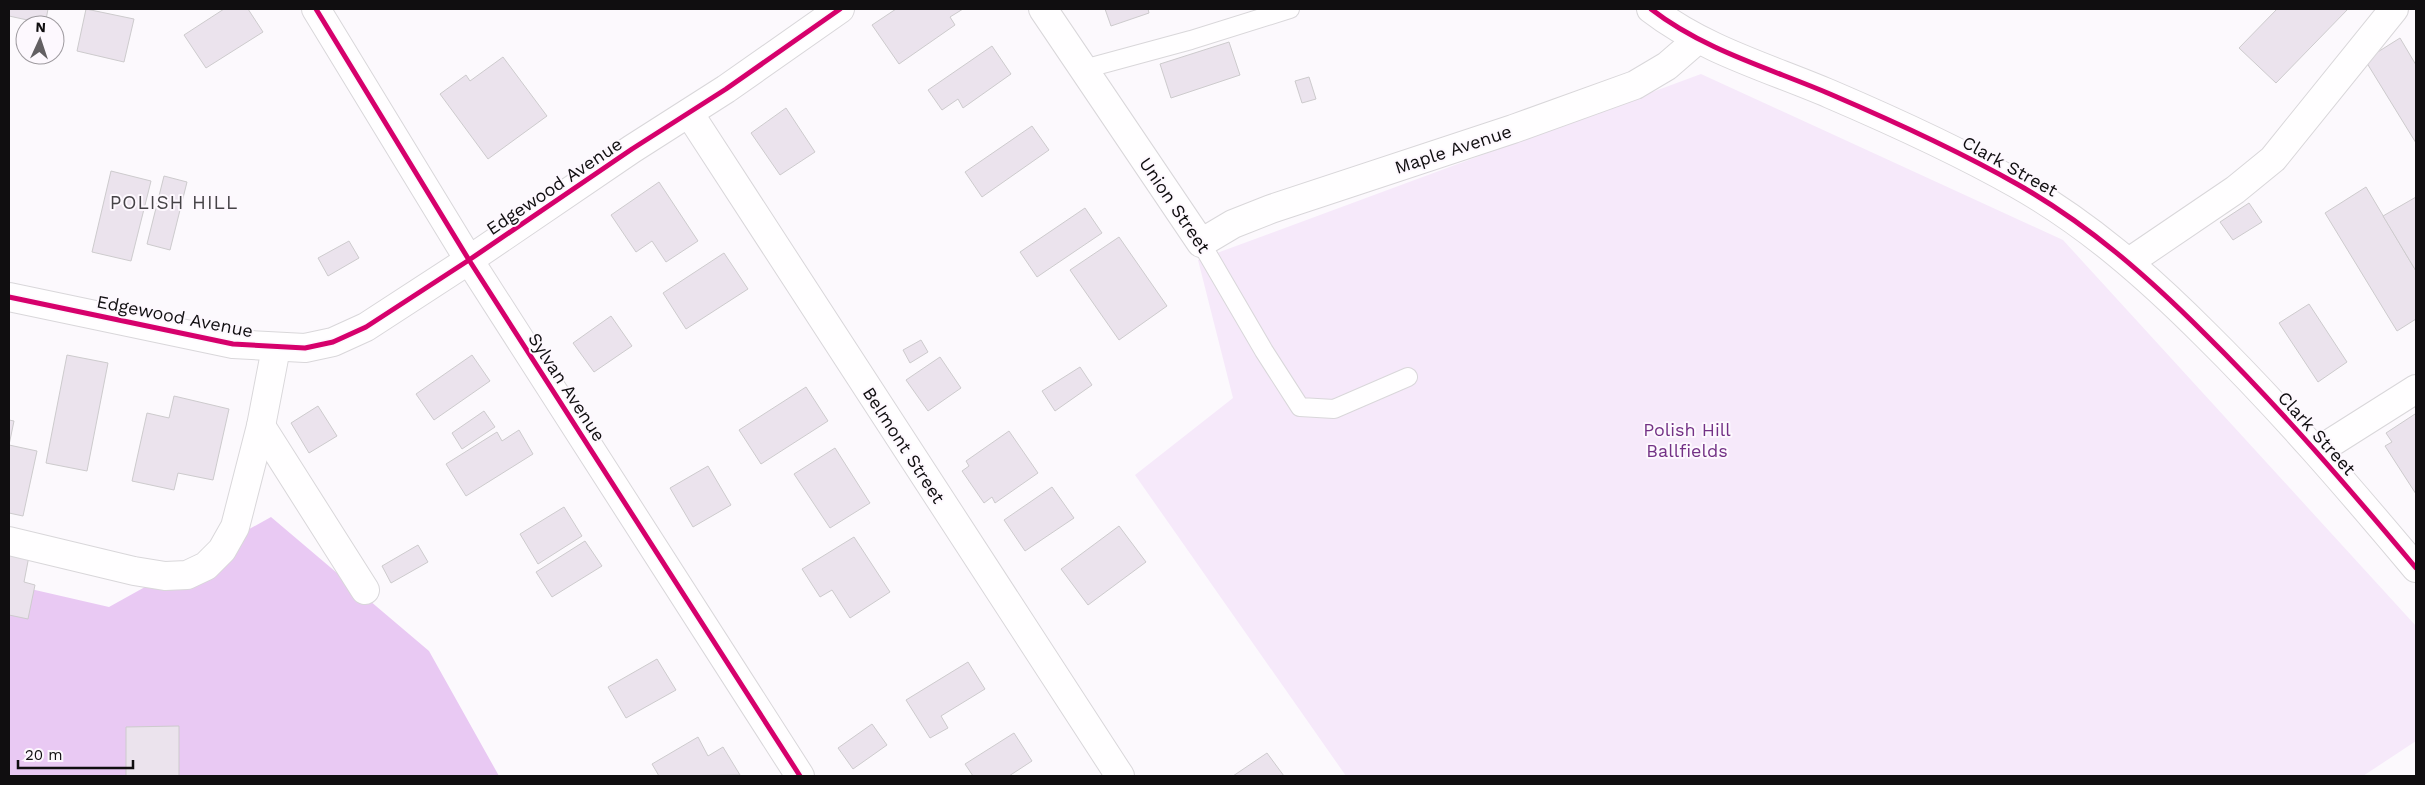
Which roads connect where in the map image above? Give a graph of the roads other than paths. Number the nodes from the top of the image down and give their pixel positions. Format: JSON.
{"nodes":[{"id":1,"x":316,"y":9,"type":"edge"},
{"id":2,"x":840,"y":9,"type":"edge"},
{"id":3,"x":1043,"y":9,"type":"edge"},
{"id":4,"x":1290,"y":9,"type":"edge"},
{"id":5,"x":1651,"y":9,"type":"edge"},
{"id":6,"x":2394,"y":9,"type":"edge"},
{"id":7,"x":1697,"y":40,"type":"junction"},
{"id":8,"x":1084,"y":69,"type":"junction"},
{"id":9,"x":689,"y":113,"type":"junction"},
{"id":10,"x":1201,"y":243,"type":"junction"},
{"id":11,"x":469,"y":260,"type":"junction"},
{"id":12,"x":2128,"y":262,"type":"junction"},
{"id":13,"x":9,"y":296,"type":"edge"},
{"id":14,"x":276,"y":348,"type":"junction"},
{"id":15,"x":1408,"y":377,"type":"dead end"},
{"id":16,"x":2416,"y":389,"type":"edge"},
{"id":17,"x":261,"y":426,"type":"junction"},
{"id":18,"x":2318,"y":451,"type":"junction"},
{"id":19,"x":9,"y":541,"type":"edge"},
{"id":20,"x":2416,"y":568,"type":"edge"},
{"id":21,"x":365,"y":590,"type":"dead end"},
{"id":22,"x":800,"y":776,"type":"edge"},
{"id":23,"x":1120,"y":776,"type":"edge"}],
"edges":[{"from":1,"to":11,"type":"street","name":"Sylvan Avenue"},
{"from":2,"to":9,"type":"street","name":"Edgewood Avenue"},
{"from":3,"to":8,"type":"street","name":"Union Street"},
{"from":4,"to":8,"type":"lane"},
{"from":5,"to":7,"type":"street","name":"Clark Street"},
{"from":6,"to":12,"type":"street"},
{"from":7,"to":10,"type":"street","name":"Maple Avenue"},
{"from":7,"to":12,"type":"street","name":"Clark Street"},
{"from":8,"to":10,"type":"street","name":"Union Street"},
{"from":9,"to":11,"type":"street","name":"Edgewood Avenue"},
{"from":9,"to":23,"type":"street","name":"Belmont Street"},
{"from":10,"to":15,"type":"lane","name":"Union Street"},
{"from":11,"to":14,"type":"street","name":"Edgewood Avenue"},
{"from":11,"to":22,"type":"street","name":"Sylvan Avenue"},
{"from":12,"to":18,"type":"street","name":"Clark Street"},
{"from":13,"to":14,"type":"street","name":"Edgewood Avenue"},
{"from":14,"to":17,"type":"street"},
{"from":16,"to":18,"type":"street"},
{"from":17,"to":19,"type":"street"},
{"from":17,"to":21,"type":"street"},
{"from":18,"to":20,"type":"street","name":"Clark Street"}]}
